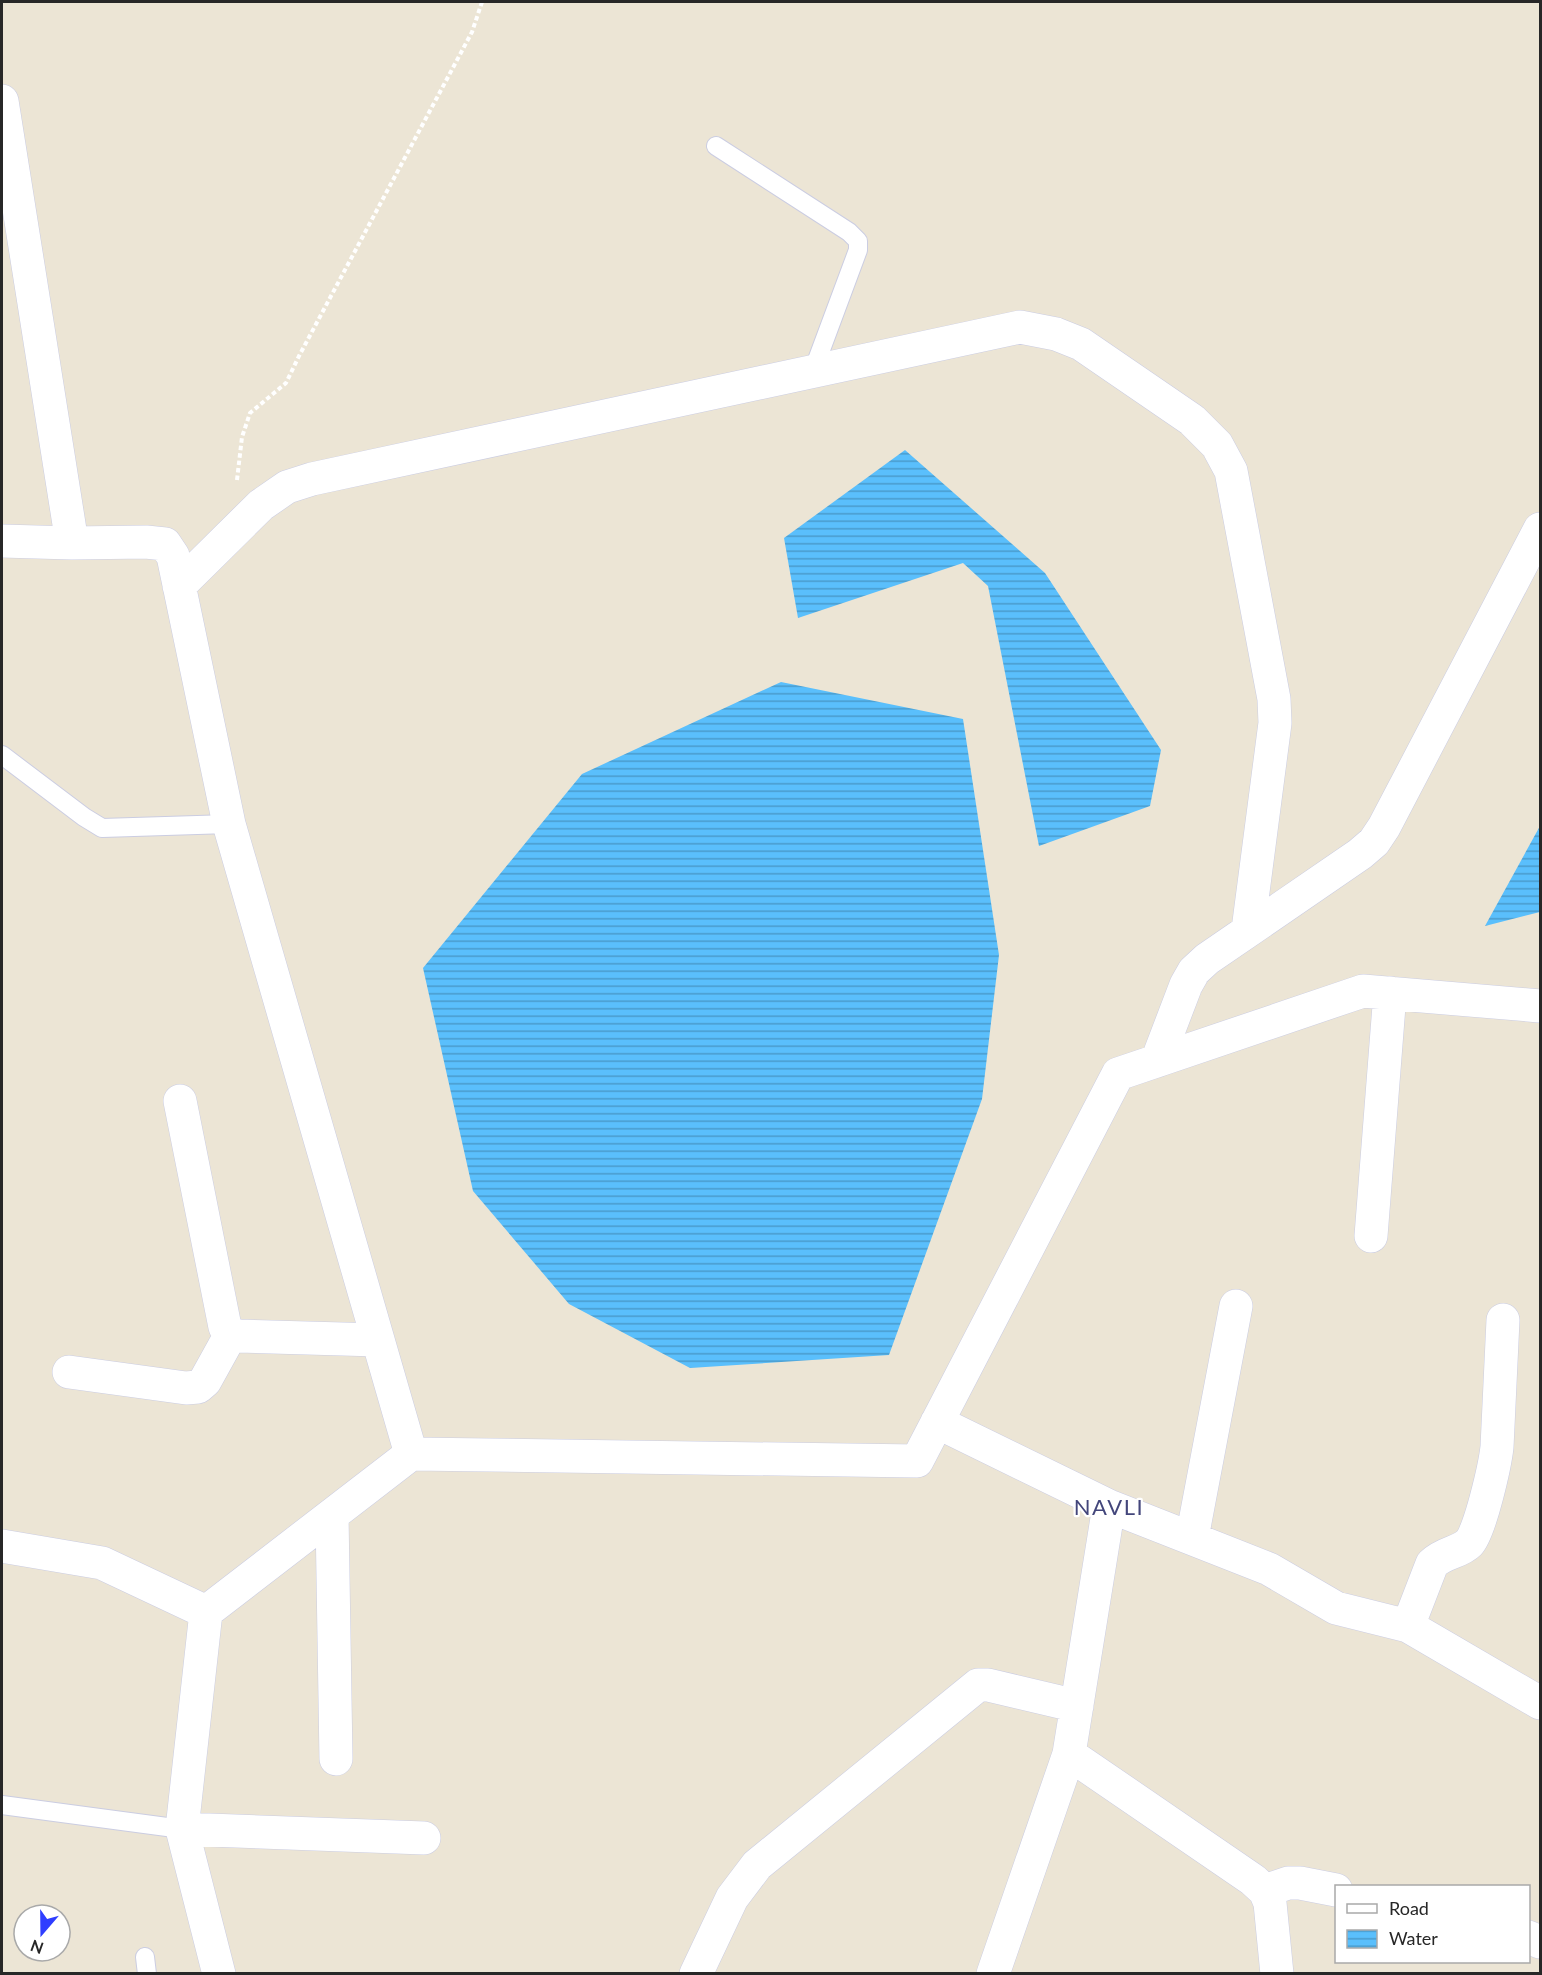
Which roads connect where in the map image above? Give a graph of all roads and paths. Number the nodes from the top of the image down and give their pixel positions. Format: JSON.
{"nodes":[{"id":1,"x":482,"y":2,"type":"edge"},
{"id":2,"x":2,"y":101,"type":"edge"},
{"id":3,"x":716,"y":146,"type":"dead end"},
{"id":4,"x":813,"y":371,"type":"junction"},
{"id":5,"x":236,"y":482,"type":"dead end"},
{"id":6,"x":1540,"y":529,"type":"edge"},
{"id":7,"x":2,"y":541,"type":"edge"},
{"id":8,"x":72,"y":543,"type":"junction"},
{"id":9,"x":179,"y":586,"type":"junction"},
{"id":10,"x":2,"y":755,"type":"edge"},
{"id":11,"x":229,"y":825,"type":"junction"},
{"id":12,"x":1248,"y":930,"type":"junction"},
{"id":13,"x":1390,"y":993,"type":"junction"},
{"id":14,"x":1540,"y":1006,"type":"edge"},
{"id":15,"x":1157,"y":1061,"type":"junction"},
{"id":16,"x":180,"y":1101,"type":"dead end"},
{"id":17,"x":1371,"y":1236,"type":"dead end"},
{"id":18,"x":1236,"y":1306,"type":"dead end"},
{"id":19,"x":1503,"y":1320,"type":"dead end"},
{"id":20,"x":231,"y":1334,"type":"junction"},
{"id":21,"x":378,"y":1340,"type":"junction"},
{"id":22,"x":69,"y":1372,"type":"dead end"},
{"id":23,"x":938,"y":1422,"type":"junction"},
{"id":24,"x":411,"y":1454,"type":"junction"},
{"id":25,"x":1109,"y":1506,"type":"junction"},
{"id":26,"x":332,"y":1515,"type":"junction"},
{"id":27,"x":1192,"y":1538,"type":"junction"},
{"id":28,"x":2,"y":1546,"type":"edge"},
{"id":29,"x":206,"y":1612,"type":"junction"},
{"id":30,"x":1408,"y":1626,"type":"junction"},
{"id":31,"x":1540,"y":1703,"type":"edge"},
{"id":32,"x":1077,"y":1706,"type":"junction"},
{"id":33,"x":1070,"y":1754,"type":"junction"},
{"id":34,"x":336,"y":1759,"type":"dead end"},
{"id":35,"x":2,"y":1805,"type":"edge"},
{"id":36,"x":182,"y":1829,"type":"junction"},
{"id":37,"x":424,"y":1838,"type":"dead end"},
{"id":38,"x":1335,"y":1890,"type":"edge"},
{"id":39,"x":1265,"y":1891,"type":"junction"},
{"id":40,"x":219,"y":1974,"type":"edge"},
{"id":41,"x":696,"y":1974,"type":"edge"},
{"id":42,"x":993,"y":1974,"type":"edge"},
{"id":43,"x":1277,"y":1974,"type":"edge"}],
"edges":[{"from":1,"to":5,"type":"path"},
{"from":2,"to":8,"type":"street"},
{"from":3,"to":4,"type":"lane"},
{"from":4,"to":9,"type":"street"},
{"from":4,"to":12,"type":"street"},
{"from":6,"to":12,"type":"street"},
{"from":7,"to":8,"type":"street"},
{"from":8,"to":9,"type":"street"},
{"from":9,"to":11,"type":"street"},
{"from":10,"to":11,"type":"lane"},
{"from":11,"to":21,"type":"street"},
{"from":12,"to":15,"type":"street"},
{"from":13,"to":14,"type":"street"},
{"from":13,"to":15,"type":"street"},
{"from":13,"to":17,"type":"street"},
{"from":15,"to":23,"type":"street"},
{"from":16,"to":20,"type":"street"},
{"from":18,"to":27,"type":"street"},
{"from":19,"to":30,"type":"street"},
{"from":20,"to":21,"type":"street"},
{"from":20,"to":22,"type":"street"},
{"from":21,"to":24,"type":"street"},
{"from":23,"to":24,"type":"street"},
{"from":23,"to":25,"type":"street"},
{"from":24,"to":26,"type":"street"},
{"from":25,"to":27,"type":"street"},
{"from":25,"to":32,"type":"street"},
{"from":26,"to":29,"type":"street"},
{"from":26,"to":34,"type":"street"},
{"from":27,"to":30,"type":"street"},
{"from":28,"to":29,"type":"street"},
{"from":29,"to":36,"type":"street"},
{"from":30,"to":31,"type":"street"},
{"from":32,"to":33,"type":"street"},
{"from":32,"to":41,"type":"street"},
{"from":33,"to":39,"type":"street"},
{"from":33,"to":42,"type":"street"},
{"from":35,"to":36,"type":"lane"},
{"from":36,"to":37,"type":"street"},
{"from":36,"to":40,"type":"street"},
{"from":38,"to":39,"type":"street"},
{"from":39,"to":43,"type":"street"}]}
